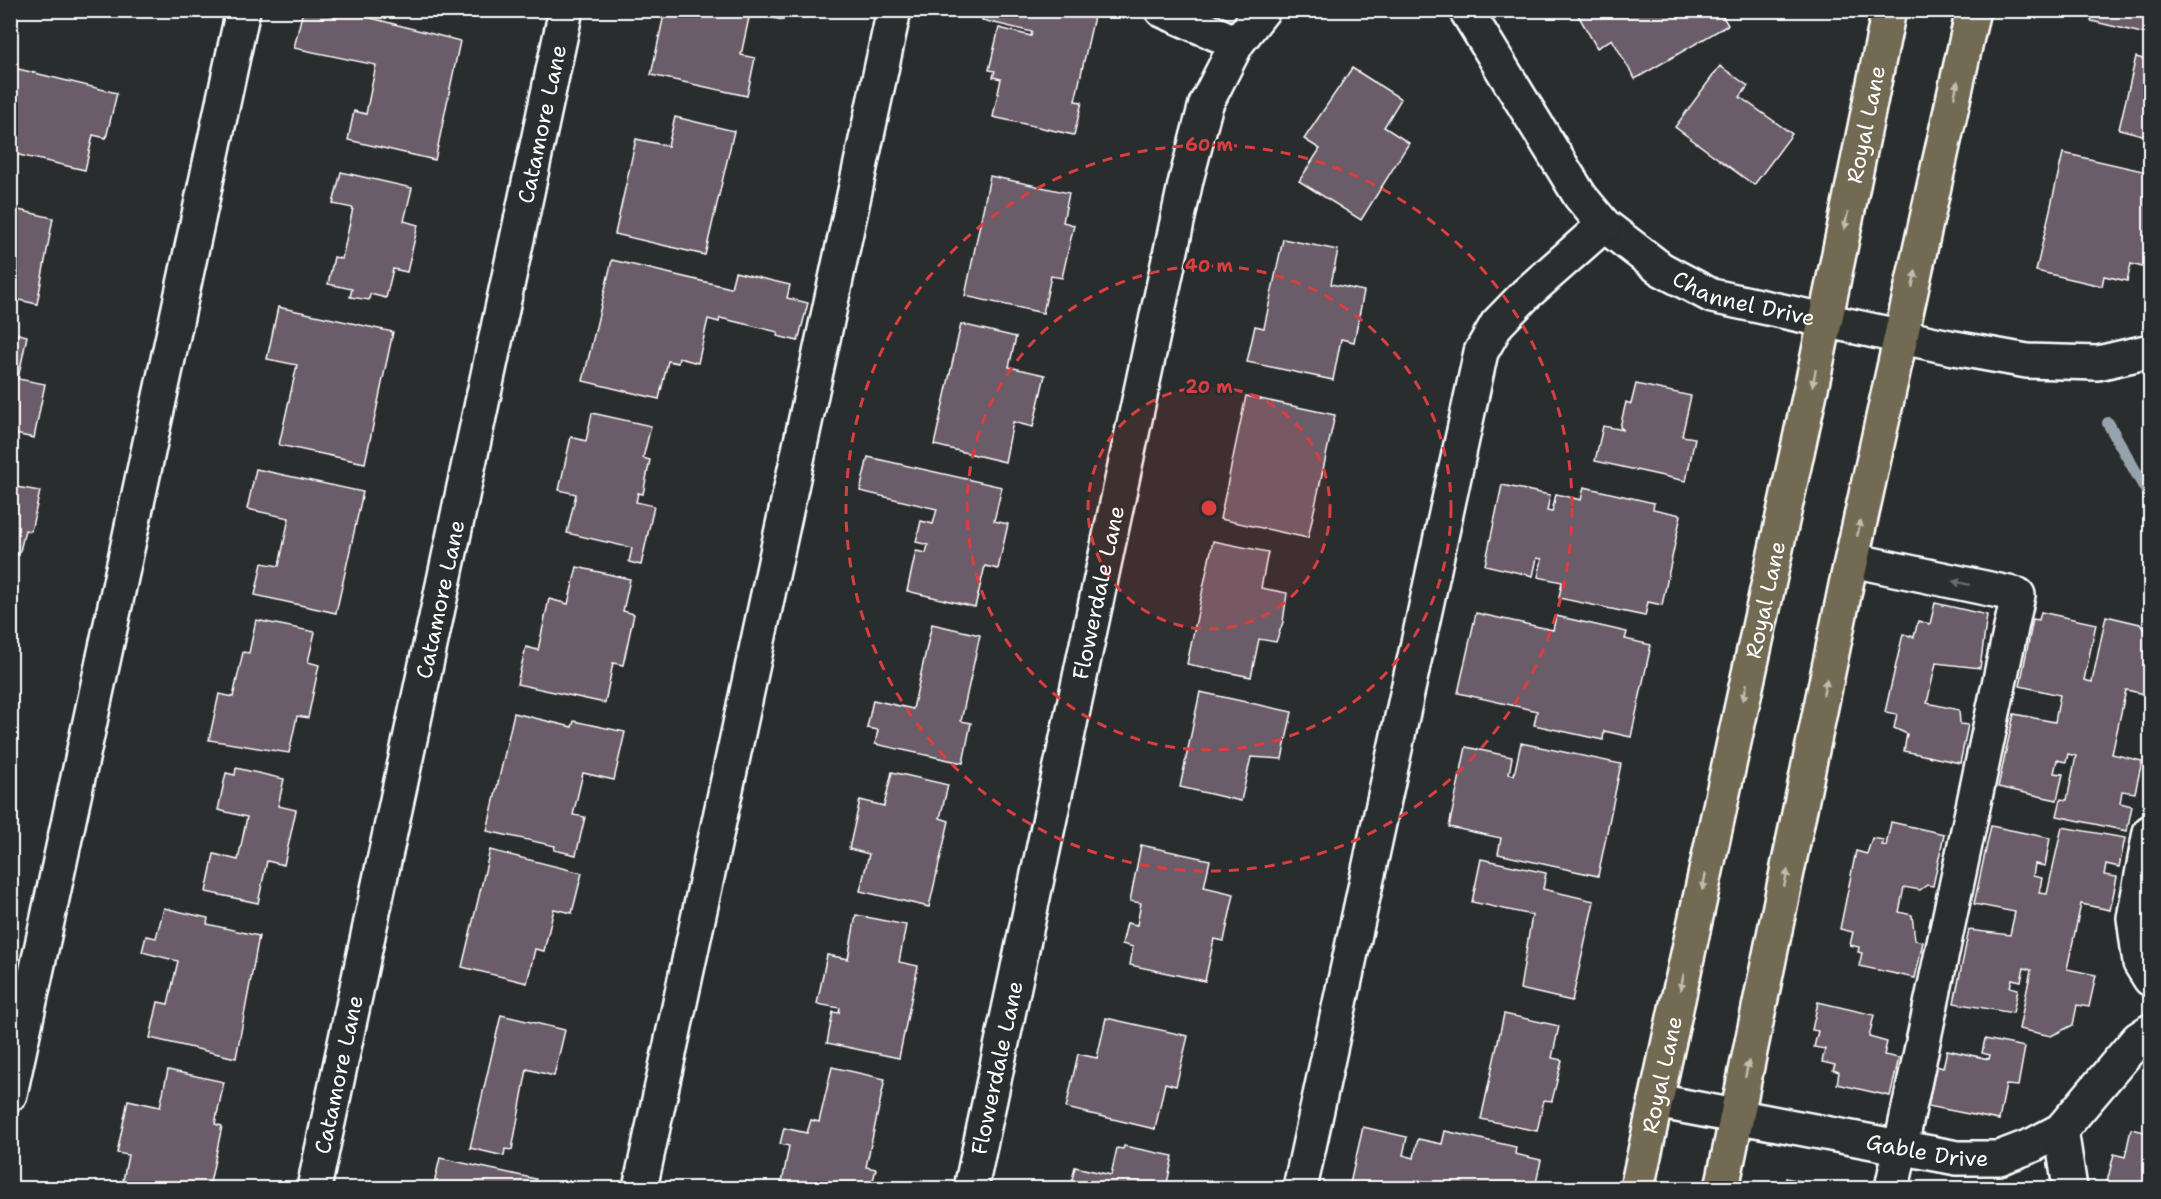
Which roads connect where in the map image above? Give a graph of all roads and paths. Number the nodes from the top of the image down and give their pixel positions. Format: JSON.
{"nodes":[{"id":1,"x":243,"y":10,"type":"edge"},
{"id":2,"x":566,"y":10,"type":"edge"},
{"id":3,"x":894,"y":10,"type":"edge"},
{"id":4,"x":1162,"y":10,"type":"edge"},
{"id":5,"x":1263,"y":10,"type":"edge"},
{"id":6,"x":1467,"y":10,"type":"edge"},
{"id":7,"x":1889,"y":10,"type":"edge"},
{"id":8,"x":1973,"y":10,"type":"edge"},
{"id":9,"x":1237,"y":43,"type":"junction"},
{"id":10,"x":1604,"y":225,"type":"junction"},
{"id":11,"x":1826,"y":321,"type":"junction"},
{"id":12,"x":1901,"y":336,"type":"junction"},
{"id":13,"x":2151,"y":351,"type":"edge"},
{"id":14,"x":1852,"y":560,"type":"junction"},
{"id":15,"x":2151,"y":832,"type":"edge"},
{"id":16,"x":2151,"y":979,"type":"edge"},
{"id":17,"x":2151,"y":1031,"type":"edge"},
{"id":18,"x":10,"y":1094,"type":"edge"},
{"id":19,"x":1656,"y":1101,"type":"junction"},
{"id":20,"x":1737,"y":1115,"type":"junction"},
{"id":21,"x":2061,"y":1130,"type":"junction"},
{"id":22,"x":1900,"y":1147,"type":"junction"},
{"id":23,"x":314,"y":1188,"type":"edge"},
{"id":24,"x":640,"y":1188,"type":"edge"},
{"id":25,"x":971,"y":1188,"type":"edge"},
{"id":26,"x":1300,"y":1188,"type":"edge"},
{"id":27,"x":1637,"y":1188,"type":"edge"},
{"id":28,"x":1722,"y":1188,"type":"edge"},
{"id":29,"x":1892,"y":1188,"type":"edge"},
{"id":30,"x":2070,"y":1188,"type":"edge"}],
"edges":[{"from":1,"to":18,"type":"street"},
{"from":2,"to":23,"type":"street","name":"Catamore Lane"},
{"from":3,"to":24,"type":"street"},
{"from":4,"to":9,"type":"street"},
{"from":5,"to":9,"type":"street","name":"Flowerdale Lane"},
{"from":6,"to":10,"type":"street","name":"Channel Drive"},
{"from":7,"to":11,"type":"main road","name":"Royal Lane","one_way":true},
{"from":12,"to":8,"type":"main road","one_way":true},
{"from":9,"to":25,"type":"street","name":"Flowerdale Lane"},
{"from":10,"to":11,"type":"street","name":"Channel Drive"},
{"from":10,"to":26,"type":"street"},
{"from":11,"to":12,"type":"street","name":"Channel Drive"},
{"from":11,"to":19,"type":"main road","name":"Royal Lane","one_way":true},
{"from":12,"to":13,"type":"street","name":"Channel Drive"},
{"from":14,"to":12,"type":"main road","one_way":true},
{"from":20,"to":14,"type":"main road","one_way":true},
{"from":22,"to":14,"type":"street","one_way":true},
{"from":15,"to":16,"type":"street"},
{"from":17,"to":21,"type":"street","name":"Gable Drive"},
{"from":19,"to":20,"type":"street","name":"Gable Drive"},
{"from":19,"to":27,"type":"main road","name":"Royal Lane"},
{"from":20,"to":22,"type":"street","name":"Gable Drive"},
{"from":20,"to":28,"type":"main road"},
{"from":21,"to":22,"type":"street","name":"Gable Drive"},
{"from":21,"to":30,"type":"street"},
{"from":22,"to":29,"type":"street"}]}
